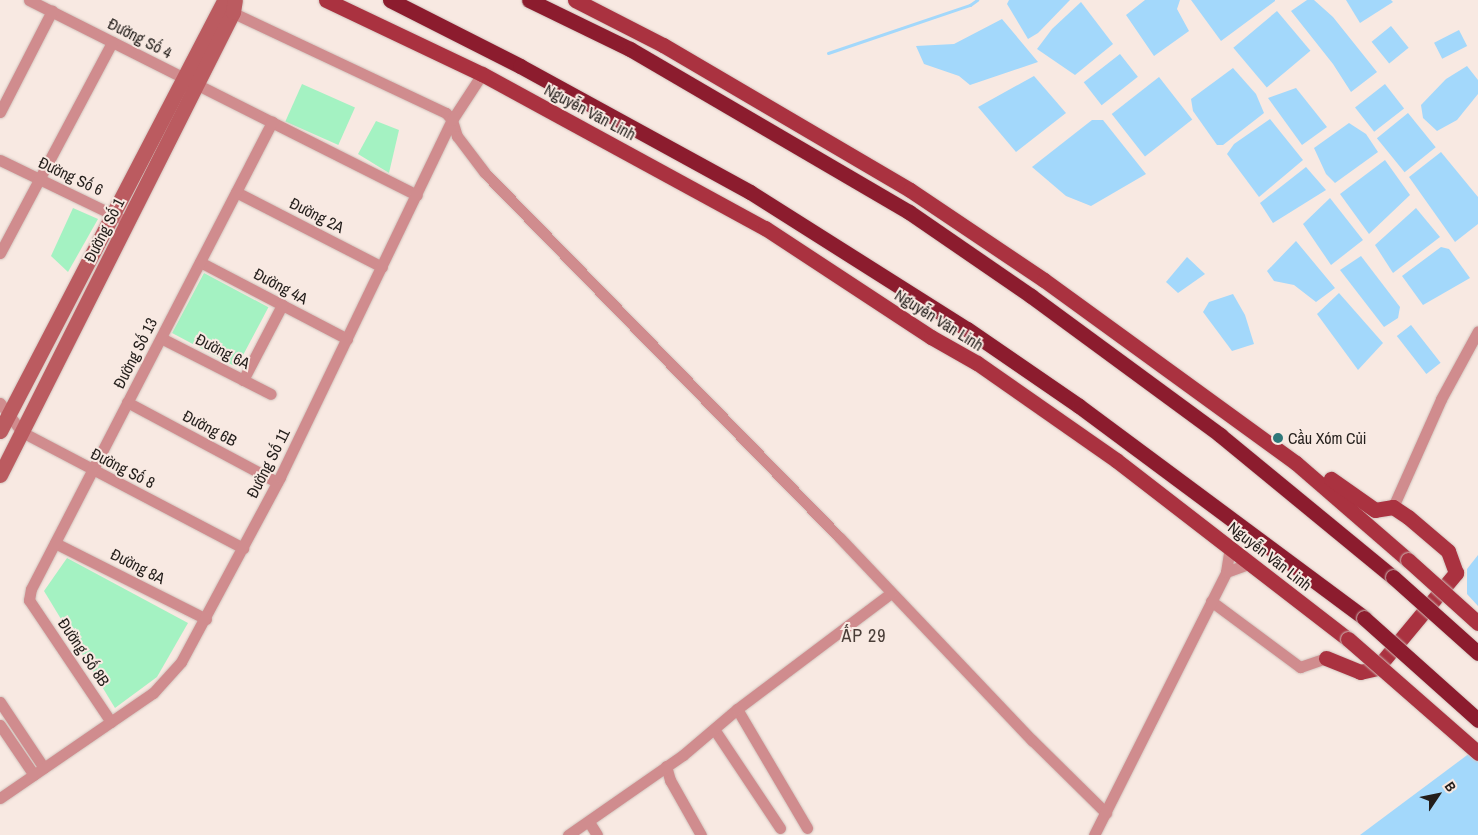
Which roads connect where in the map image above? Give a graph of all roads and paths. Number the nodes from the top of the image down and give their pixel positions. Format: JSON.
{"nodes":[{"id":1,"x":30,"y":0,"type":"edge"},
{"id":2,"x":326,"y":0,"type":"edge"},
{"id":3,"x":390,"y":0,"type":"edge"},
{"id":4,"x":530,"y":0,"type":"edge"},
{"id":5,"x":575,"y":0,"type":"edge"},
{"id":6,"x":228,"y":5,"type":"edge"},
{"id":7,"x":52,"y":11,"type":"junction"},
{"id":8,"x":112,"y":42,"type":"junction"},
{"id":9,"x":482,"y":74,"type":"junction"},
{"id":10,"x":183,"y":77,"type":"junction"},
{"id":11,"x":197,"y":84,"type":"junction"},
{"id":12,"x":0,"y":112,"type":"edge"},
{"id":13,"x":452,"y":120,"type":"junction"},
{"id":14,"x":272,"y":122,"type":"junction"},
{"id":15,"x":0,"y":160,"type":"edge"},
{"id":16,"x":38,"y":179,"type":"junction"},
{"id":17,"x":236,"y":192,"type":"junction"},
{"id":18,"x":417,"y":195,"type":"junction"},
{"id":19,"x":114,"y":214,"type":"junction"},
{"id":20,"x":128,"y":222,"type":"junction"},
{"id":21,"x":0,"y":253,"type":"edge"},
{"id":22,"x":200,"y":262,"type":"junction"},
{"id":23,"x":382,"y":267,"type":"junction"},
{"id":24,"x":282,"y":305,"type":"junction"},
{"id":25,"x":1478,"y":331,"type":"edge"},
{"id":26,"x":161,"y":338,"type":"junction"},
{"id":27,"x":347,"y":339,"type":"junction"},
{"id":28,"x":243,"y":380,"type":"junction"},
{"id":29,"x":271,"y":394,"type":"dead end"},
{"id":30,"x":127,"y":402,"type":"junction"},
{"id":31,"x":4,"y":409,"type":"edge"},
{"id":32,"x":0,"y":431,"type":"edge"},
{"id":33,"x":22,"y":432,"type":"junction"},
{"id":34,"x":1296,"y":463,"type":"junction"},
{"id":35,"x":92,"y":471,"type":"junction"},
{"id":36,"x":0,"y":475,"type":"edge"},
{"id":37,"x":277,"y":482,"type":"junction"},
{"id":38,"x":1393,"y":507,"type":"junction"},
{"id":39,"x":54,"y":543,"type":"junction"},
{"id":40,"x":1230,"y":547,"type":"junction"},
{"id":41,"x":243,"y":548,"type":"junction"},
{"id":42,"x":1251,"y":563,"type":"junction"},
{"id":43,"x":1226,"y":572,"type":"junction"},
{"id":44,"x":892,"y":594,"type":"junction"},
{"id":45,"x":29,"y":600,"type":"joint"},
{"id":46,"x":1211,"y":601,"type":"junction"},
{"id":47,"x":206,"y":619,"type":"junction"},
{"id":48,"x":1478,"y":623,"type":"edge"},
{"id":49,"x":1478,"y":653,"type":"edge"},
{"id":50,"x":1326,"y":658,"type":"joint"},
{"id":51,"x":0,"y":702,"type":"edge"},
{"id":52,"x":737,"y":709,"type":"junction"},
{"id":53,"x":1478,"y":720,"type":"edge"},
{"id":54,"x":111,"y":722,"type":"junction"},
{"id":55,"x":0,"y":725,"type":"edge"},
{"id":56,"x":714,"y":729,"type":"junction"},
{"id":57,"x":1478,"y":753,"type":"edge"},
{"id":58,"x":666,"y":766,"type":"junction"},
{"id":59,"x":44,"y":768,"type":"junction"},
{"id":60,"x":34,"y":775,"type":"junction"},
{"id":61,"x":0,"y":798,"type":"edge"},
{"id":62,"x":1106,"y":813,"type":"junction"},
{"id":63,"x":589,"y":822,"type":"junction"},
{"id":64,"x":780,"y":828,"type":"dead end"},
{"id":65,"x":807,"y":828,"type":"dead end"},
{"id":66,"x":568,"y":835,"type":"edge"},
{"id":67,"x":597,"y":835,"type":"edge"},
{"id":68,"x":701,"y":835,"type":"edge"},
{"id":69,"x":1094,"y":835,"type":"edge"}],
"edges":[{"from":1,"to":7,"type":"street","name":"Đường Số 4"},
{"from":2,"to":9,"type":"main road","name":"Nguyễn Văn Linh"},
{"from":3,"to":53,"type":"highway","name":"Nguyễn Văn Linh","bridge":true},
{"from":4,"to":49,"type":"highway","bridge":true},
{"from":5,"to":34,"type":"main road"},
{"from":6,"to":10,"type":"street","name":"Đường Số 1"},
{"from":6,"to":11,"type":"street","name":"Đường Số 1"},
{"from":6,"to":13,"type":"street"},
{"from":7,"to":8,"type":"street","name":"Đường Số 4"},
{"from":7,"to":12,"type":"street"},
{"from":8,"to":10,"type":"street","name":"Đường Số 4"},
{"from":8,"to":16,"type":"street"},
{"from":9,"to":13,"type":"street","name":"Đường Số 11"},
{"from":9,"to":40,"type":"main road","name":"Nguyễn Văn Linh"},
{"from":10,"to":11,"type":"street","name":"Đường Số 4"},
{"from":10,"to":19,"type":"street","name":"Đường Số 1"},
{"from":11,"to":14,"type":"street","name":"Đường Số 4"},
{"from":11,"to":20,"type":"street","name":"Đường Số 1"},
{"from":13,"to":18,"type":"street","name":"Đường Số 11"},
{"from":13,"to":44,"type":"street"},
{"from":14,"to":17,"type":"street","name":"Đường Số 13"},
{"from":14,"to":18,"type":"street","name":"Đường Số 4"},
{"from":15,"to":16,"type":"street","name":"Đường Số 6"},
{"from":16,"to":19,"type":"street","name":"Đường Số 6"},
{"from":16,"to":21,"type":"street"},
{"from":17,"to":22,"type":"street","name":"Đường Số 13"},
{"from":17,"to":23,"type":"street","name":"Đường 2A"},
{"from":18,"to":23,"type":"street","name":"Đường Số 11"},
{"from":19,"to":20,"type":"street","name":"Đường Số 6"},
{"from":19,"to":31,"type":"street","name":"Đường Số 1"},
{"from":20,"to":33,"type":"street","name":"Đường Số 1"},
{"from":22,"to":24,"type":"street","name":"Đường 4A"},
{"from":22,"to":26,"type":"street","name":"Đường Số 13"},
{"from":23,"to":27,"type":"street","name":"Đường Số 11"},
{"from":24,"to":27,"type":"street","name":"Đường 4A"},
{"from":24,"to":28,"type":"street"},
{"from":25,"to":38,"type":"street"},
{"from":26,"to":28,"type":"street","name":"Đường 6A"},
{"from":26,"to":30,"type":"street","name":"Đường Số 13"},
{"from":27,"to":37,"type":"street","name":"Đường Số 11"},
{"from":28,"to":29,"type":"street","name":"Đường 6A"},
{"from":30,"to":35,"type":"street","name":"Đường Số 13"},
{"from":30,"to":37,"type":"street","name":"Đường 6B"},
{"from":31,"to":32,"type":"street","name":"Đường Số 1"},
{"from":31,"to":33,"type":"street","name":"Đường Số 8"},
{"from":33,"to":35,"type":"street","name":"Đường Số 8"},
{"from":33,"to":36,"type":"street","name":"Đường Số 1"},
{"from":34,"to":38,"type":"main road"},
{"from":34,"to":48,"type":"main road","bridge":true},
{"from":35,"to":39,"type":"street","name":"Đường Số 13"},
{"from":35,"to":41,"type":"street","name":"Đường Số 8"},
{"from":37,"to":41,"type":"street","name":"Đường Số 11"},
{"from":38,"to":50,"type":"main road"},
{"from":39,"to":45,"type":"street","name":"Đường Số 13"},
{"from":39,"to":47,"type":"street","name":"Đường 8A"},
{"from":40,"to":42,"type":"main road","name":"Nguyễn Văn Linh"},
{"from":40,"to":43,"type":"street"},
{"from":41,"to":47,"type":"street","name":"Đường Số 11"},
{"from":42,"to":43,"type":"street"},
{"from":42,"to":57,"type":"main road","name":"Nguyễn Văn Linh","bridge":true},
{"from":43,"to":46,"type":"street"},
{"from":44,"to":52,"type":"street"},
{"from":44,"to":62,"type":"street"},
{"from":45,"to":54,"type":"street","name":"Đường Số 8B"},
{"from":46,"to":50,"type":"street"},
{"from":46,"to":62,"type":"street"},
{"from":47,"to":54,"type":"street","name":"Đường Số 11"},
{"from":51,"to":59,"type":"street"},
{"from":52,"to":56,"type":"street"},
{"from":52,"to":65,"type":"street"},
{"from":54,"to":59,"type":"street","name":"Đường Số 11"},
{"from":55,"to":60,"type":"street"},
{"from":56,"to":58,"type":"street"},
{"from":56,"to":64,"type":"street"},
{"from":58,"to":63,"type":"street"},
{"from":58,"to":68,"type":"street"},
{"from":59,"to":60,"type":"street","name":"Đường Số 11"},
{"from":60,"to":61,"type":"street","name":"Đường Số 11"},
{"from":62,"to":69,"type":"street"},
{"from":63,"to":66,"type":"street"},
{"from":63,"to":67,"type":"street"}]}
